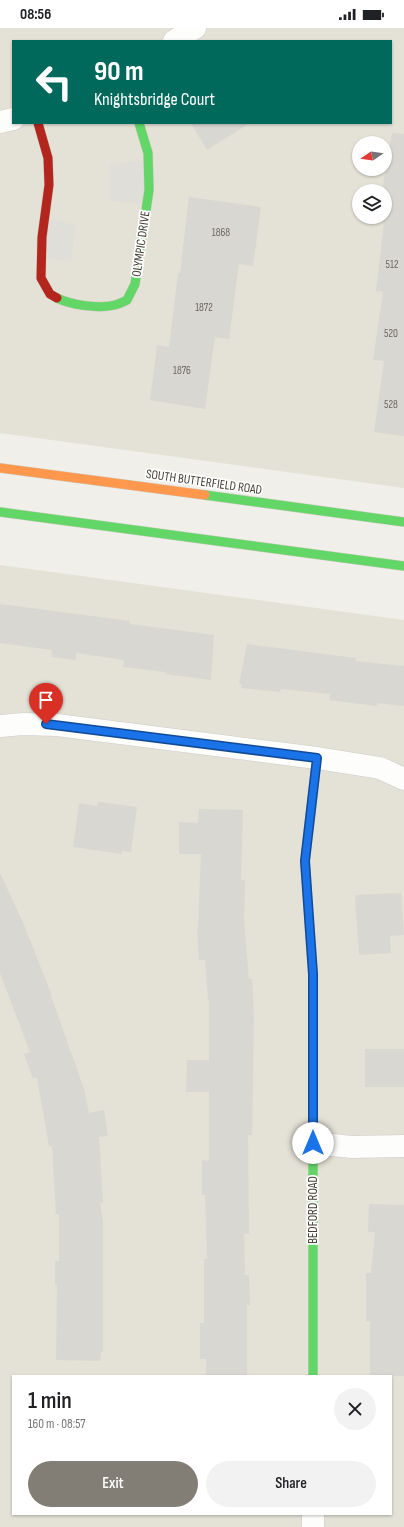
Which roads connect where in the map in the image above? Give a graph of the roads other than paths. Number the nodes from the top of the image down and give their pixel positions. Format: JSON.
{"nodes":[{"id":1,"x":195,"y":28,"type":"edge"},
{"id":2,"x":176,"y":40,"type":"edge"},
{"id":3,"x":12,"y":119,"type":"edge"},
{"id":4,"x":0,"y":122,"type":"edge"},
{"id":5,"x":38,"y":124,"type":"edge"},
{"id":6,"x":140,"y":124,"type":"edge"},
{"id":7,"x":0,"y":468,"type":"edge"},
{"id":8,"x":0,"y":512,"type":"edge"},
{"id":9,"x":404,"y":522,"type":"edge"},
{"id":10,"x":404,"y":566,"type":"edge"},
{"id":11,"x":0,"y":726,"type":"edge"},
{"id":12,"x":317,"y":758,"type":"junction"},
{"id":13,"x":404,"y":779,"type":"edge"},
{"id":14,"x":313,"y":1143,"type":"junction"},
{"id":15,"x":404,"y":1146,"type":"edge"},
{"id":16,"x":313,"y":1375,"type":"edge"},
{"id":17,"x":313,"y":1515,"type":"edge"},
{"id":18,"x":313,"y":1527,"type":"edge"}],
"edges":[{"from":1,"to":2,"type":"street"},
{"from":3,"to":4,"type":"street"},
{"from":5,"to":6,"type":"street","name":"OLYMPIC DRIVE"},
{"from":7,"to":9,"type":"street","name":"SOUTH BUTTERFIELD ROAD"},
{"from":8,"to":10,"type":"street"},
{"from":11,"to":12,"type":"street"},
{"from":12,"to":13,"type":"street"},
{"from":12,"to":14,"type":"street","name":"BEDFORD ROAD"},
{"from":14,"to":15,"type":"street"},
{"from":14,"to":16,"type":"street","name":"BEDFORD ROAD"},
{"from":17,"to":18,"type":"street"}]}
